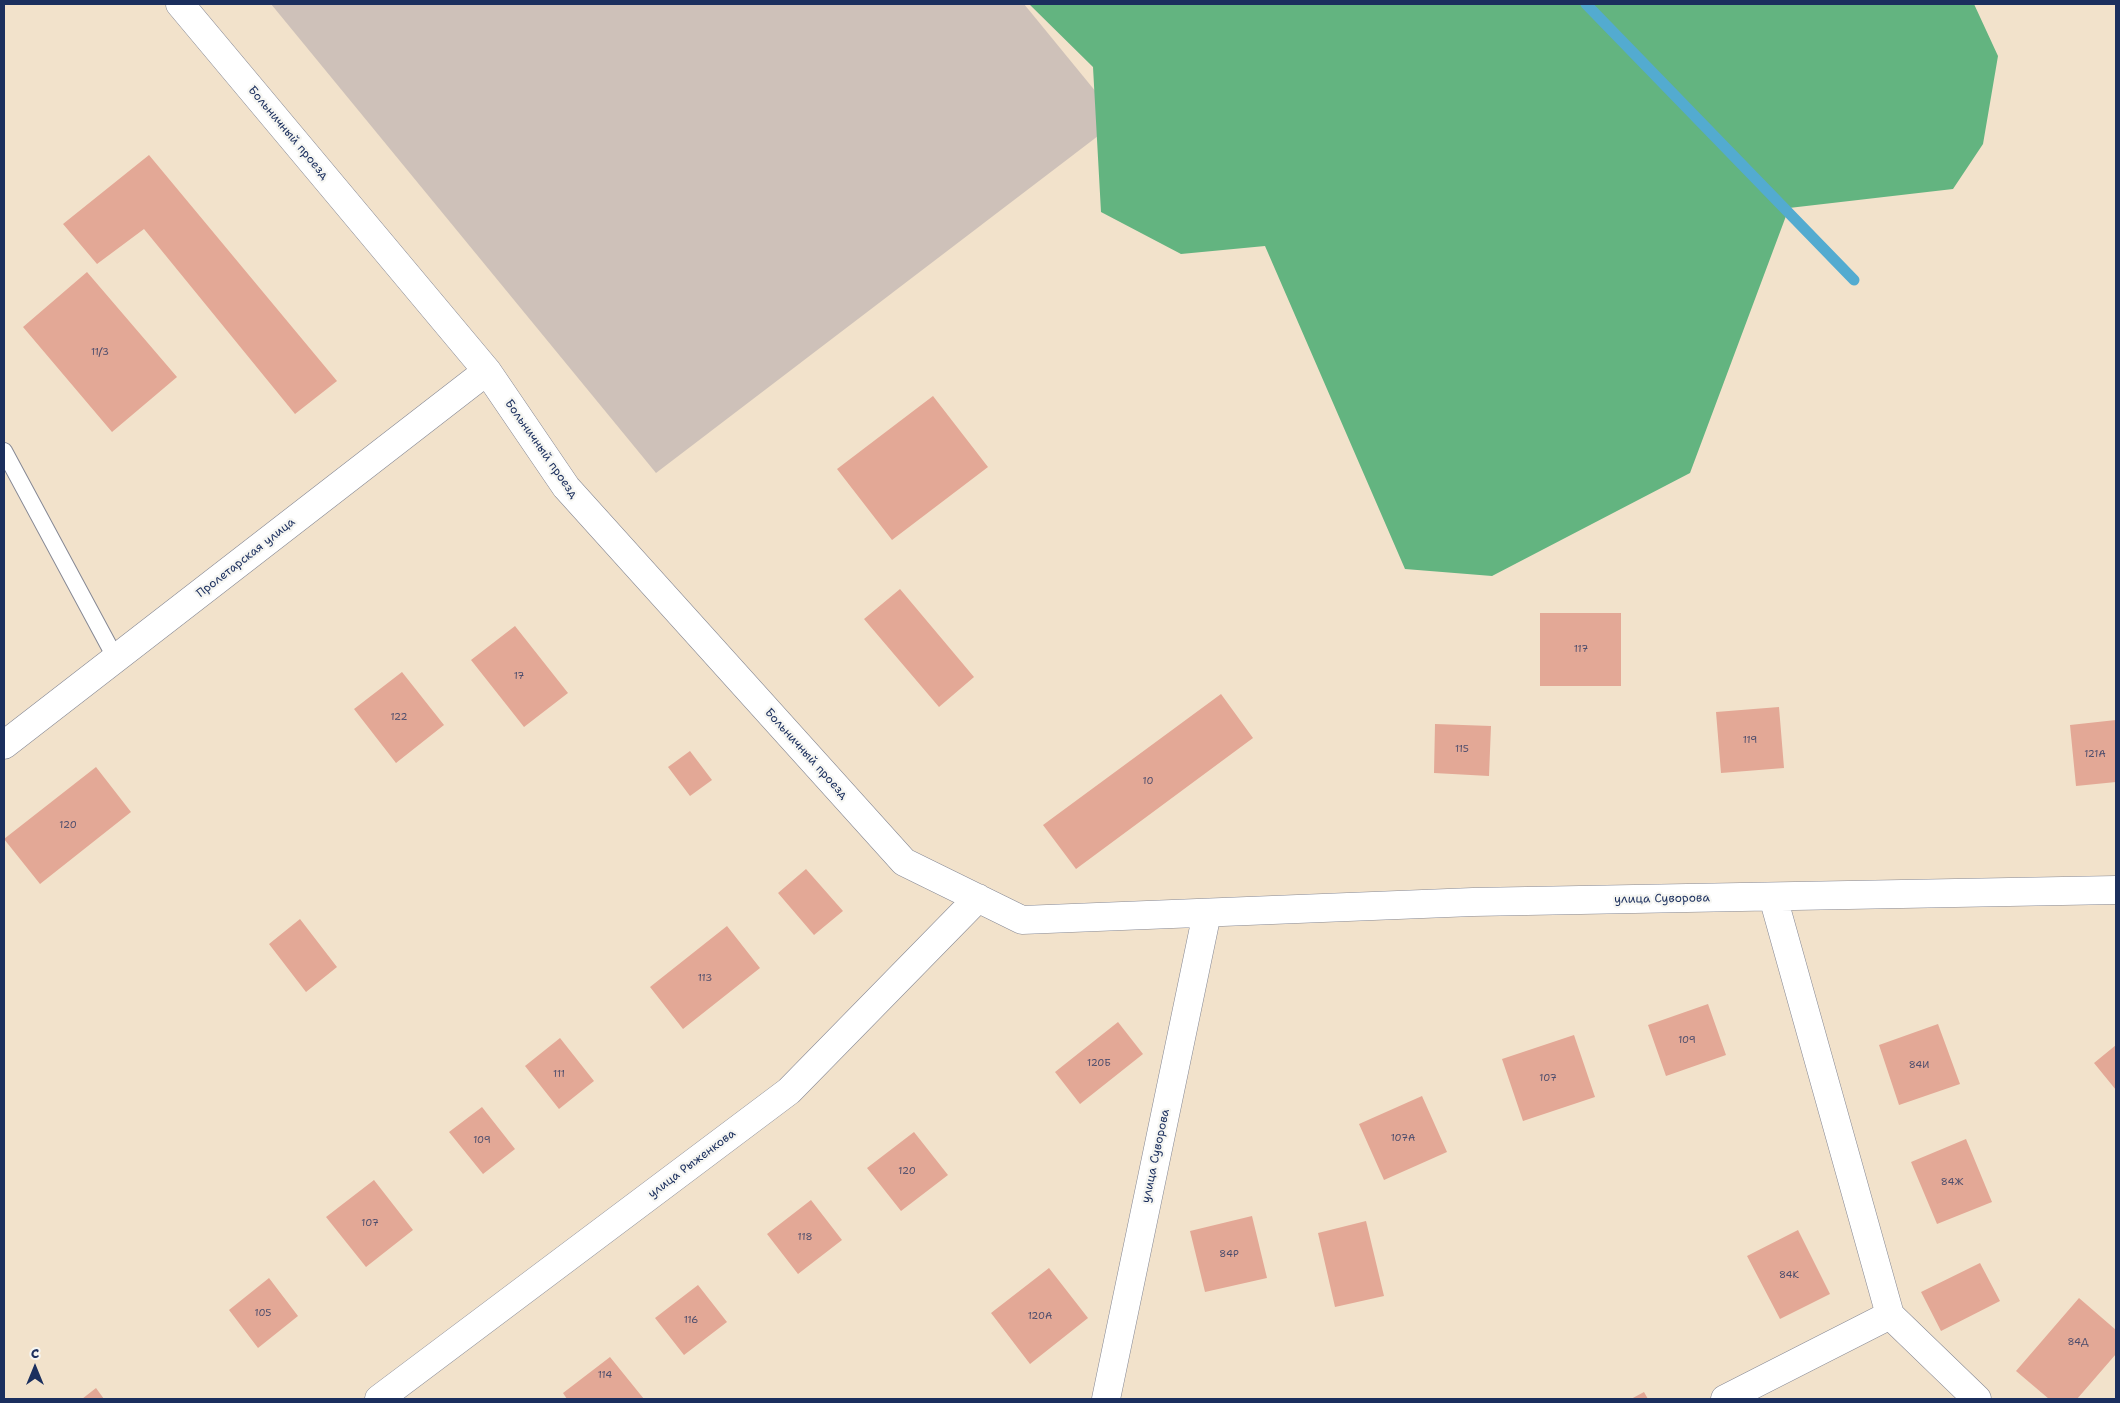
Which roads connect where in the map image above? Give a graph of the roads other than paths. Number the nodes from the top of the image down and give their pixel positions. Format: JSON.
{"nodes":[{"id":1,"x":180,"y":4,"type":"edge"},
{"id":2,"x":487,"y":371,"type":"junction"},
{"id":3,"x":4,"y":451,"type":"edge"},
{"id":4,"x":116,"y":659,"type":"junction"},
{"id":5,"x":4,"y":744,"type":"edge"},
{"id":6,"x":2116,"y":890,"type":"edge"},
{"id":7,"x":1773,"y":897,"type":"junction"},
{"id":8,"x":978,"y":898,"type":"junction"},
{"id":9,"x":1207,"y":913,"type":"junction"},
{"id":10,"x":1890,"y":1315,"type":"junction"},
{"id":11,"x":378,"y":1399,"type":"edge"},
{"id":12,"x":1106,"y":1399,"type":"edge"},
{"id":13,"x":1725,"y":1399,"type":"edge"},
{"id":14,"x":1977,"y":1399,"type":"edge"}],
"edges":[{"from":1,"to":2,"type":"street","name":"Больничный проезд"},
{"from":2,"to":4,"type":"street","name":"Пролетарская улица"},
{"from":2,"to":8,"type":"street","name":"Больничный проезд"},
{"from":3,"to":4,"type":"lane"},
{"from":4,"to":5,"type":"street","name":"Пролетарская улица"},
{"from":6,"to":7,"type":"street","name":"улица Суворова"},
{"from":7,"to":9,"type":"street","name":"улица Суворова"},
{"from":7,"to":10,"type":"street"},
{"from":8,"to":9,"type":"street","name":"улица Суворова"},
{"from":8,"to":11,"type":"street","name":"улица Рыженкова"},
{"from":9,"to":12,"type":"street","name":"улица Суворова"},
{"from":10,"to":13,"type":"street"},
{"from":10,"to":14,"type":"street"}]}
